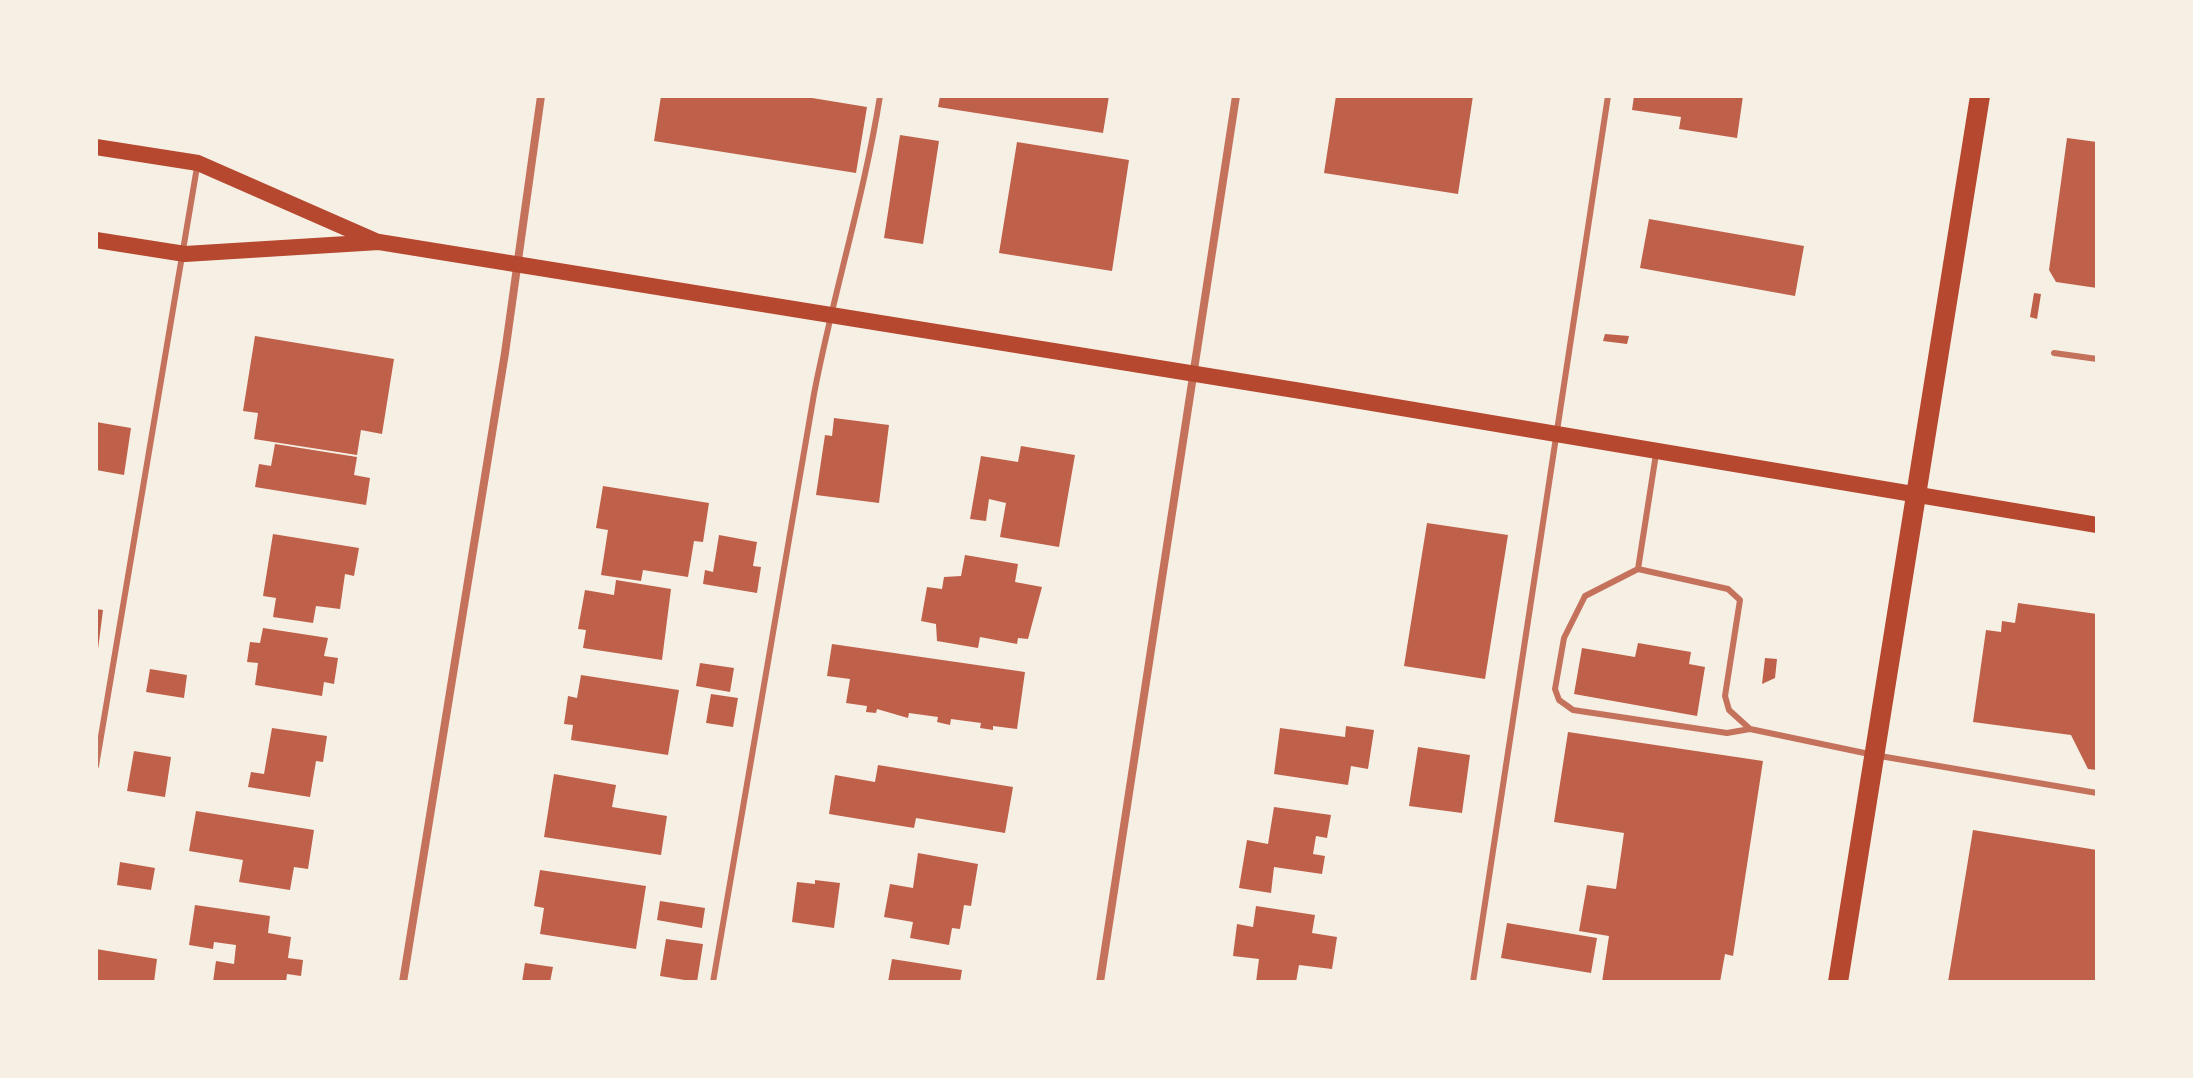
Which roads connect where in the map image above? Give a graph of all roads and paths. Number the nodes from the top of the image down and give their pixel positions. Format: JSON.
{"nodes":[{"id":1,"x":541,"y":96,"type":"edge"},
{"id":2,"x":880,"y":96,"type":"edge"},
{"id":3,"x":1236,"y":96,"type":"edge"},
{"id":4,"x":1608,"y":96,"type":"edge"},
{"id":5,"x":1980,"y":96,"type":"edge"},
{"id":6,"x":96,"y":147,"type":"edge"},
{"id":7,"x":198,"y":163,"type":"junction"},
{"id":8,"x":96,"y":240,"type":"edge"},
{"id":9,"x":379,"y":242,"type":"junction"},
{"id":10,"x":185,"y":254,"type":"junction"},
{"id":11,"x":517,"y":264,"type":"junction"},
{"id":12,"x":829,"y":315,"type":"junction"},
{"id":13,"x":2054,"y":353,"type":"dead end"},
{"id":14,"x":2097,"y":359,"type":"edge"},
{"id":15,"x":1193,"y":374,"type":"junction"},
{"id":16,"x":1557,"y":434,"type":"junction"},
{"id":17,"x":1656,"y":451,"type":"junction"},
{"id":18,"x":1917,"y":494,"type":"junction"},
{"id":19,"x":2097,"y":525,"type":"edge"},
{"id":20,"x":1638,"y":569,"type":"junction"},
{"id":21,"x":1750,"y":729,"type":"junction"},
{"id":22,"x":1874,"y":755,"type":"junction"},
{"id":23,"x":96,"y":766,"type":"edge"},
{"id":24,"x":2097,"y":793,"type":"edge"},
{"id":25,"x":403,"y":982,"type":"edge"},
{"id":26,"x":713,"y":982,"type":"edge"},
{"id":27,"x":1100,"y":982,"type":"edge"},
{"id":28,"x":1473,"y":982,"type":"edge"},
{"id":29,"x":1838,"y":982,"type":"edge"}],
"edges":[{"from":1,"to":11,"type":"street"},
{"from":2,"to":12,"type":"lane"},
{"from":3,"to":15,"type":"street"},
{"from":4,"to":16,"type":"lane"},
{"from":5,"to":18,"type":"main road"},
{"from":6,"to":7,"type":"main road"},
{"from":7,"to":9,"type":"main road"},
{"from":7,"to":10,"type":"lane"},
{"from":8,"to":10,"type":"main road"},
{"from":9,"to":10,"type":"main road"},
{"from":9,"to":11,"type":"main road"},
{"from":10,"to":23,"type":"lane"},
{"from":11,"to":12,"type":"main road"},
{"from":11,"to":25,"type":"street"},
{"from":12,"to":15,"type":"main road"},
{"from":12,"to":26,"type":"lane"},
{"from":13,"to":14,"type":"lane"},
{"from":15,"to":16,"type":"main road"},
{"from":15,"to":27,"type":"street"},
{"from":16,"to":17,"type":"main road"},
{"from":16,"to":28,"type":"lane"},
{"from":17,"to":18,"type":"main road"},
{"from":17,"to":20,"type":"lane"},
{"from":18,"to":19,"type":"main road"},
{"from":18,"to":22,"type":"main road"},
{"from":20,"to":21,"type":"lane"},
{"from":20,"to":21,"type":"lane"},
{"from":21,"to":22,"type":"lane"},
{"from":22,"to":24,"type":"lane"},
{"from":22,"to":29,"type":"main road"}]}
